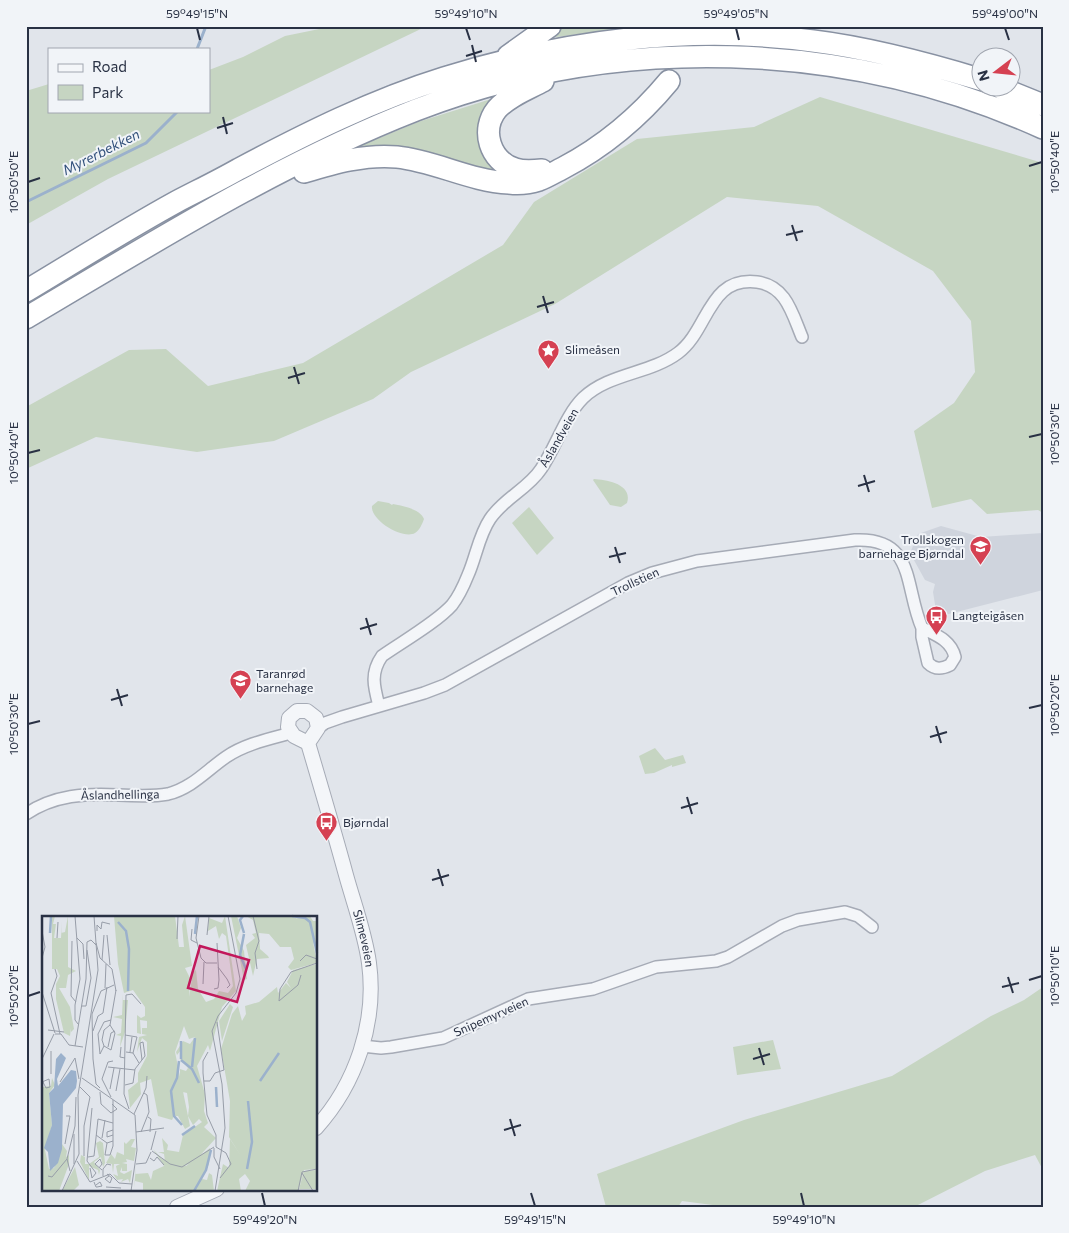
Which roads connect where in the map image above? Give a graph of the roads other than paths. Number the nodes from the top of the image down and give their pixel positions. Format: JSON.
{"nodes":[{"id":1,"x":550,"y":26,"type":"edge"},
{"id":2,"x":690,"y":26,"type":"edge"},
{"id":3,"x":712,"y":35,"type":"junction"},
{"id":4,"x":499,"y":62,"type":"junction"},
{"id":5,"x":568,"y":69,"type":"junction"},
{"id":6,"x":972,"y":77,"type":"edge"},
{"id":7,"x":668,"y":82,"type":"dead end"},
{"id":8,"x":1022,"y":96,"type":"edge"},
{"id":9,"x":1043,"y":105,"type":"edge"},
{"id":10,"x":1043,"y":128,"type":"edge"},
{"id":11,"x":562,"y":168,"type":"junction"},
{"id":12,"x":251,"y":187,"type":"junction"},
{"id":13,"x":26,"y":291,"type":"edge"},
{"id":14,"x":26,"y":318,"type":"edge"},
{"id":15,"x":802,"y":337,"type":"dead end"},
{"id":16,"x":922,"y":628,"type":"dead end"},
{"id":17,"x":379,"y":706,"type":"junction"},
{"id":18,"x":318,"y":728,"type":"junction"},
{"id":19,"x":291,"y":733,"type":"junction"},
{"id":20,"x":308,"y":743,"type":"junction"},
{"id":21,"x":26,"y":814,"type":"edge"},
{"id":22,"x":872,"y":927,"type":"dead end"},
{"id":23,"x":362,"y":1046,"type":"junction"},
{"id":24,"x":318,"y":1126,"type":"edge"},
{"id":25,"x":215,"y":1190,"type":"edge"},
{"id":26,"x":177,"y":1207,"type":"edge"}],
"edges":[{"from":1,"to":4,"type":"highway"},
{"from":2,"to":3,"type":"highway"},
{"from":3,"to":4,"type":"highway"},
{"from":3,"to":6,"type":"highway"},
{"from":4,"to":13,"type":"highway"},
{"from":5,"to":10,"type":"highway"},
{"from":5,"to":11,"type":"highway"},
{"from":5,"to":12,"type":"highway"},
{"from":7,"to":11,"type":"highway"},
{"from":8,"to":9,"type":"highway"},
{"from":11,"to":12,"type":"highway"},
{"from":12,"to":14,"type":"highway"},
{"from":15,"to":17,"type":"street","name":"Åslandveien"},
{"from":16,"to":17,"type":"street","name":"Trollstien"},
{"from":17,"to":18,"type":"street","name":"Trollstien"},
{"from":18,"to":19,"type":"street"},
{"from":18,"to":20,"type":"street"},
{"from":19,"to":20,"type":"street"},
{"from":19,"to":21,"type":"street","name":"Åslandhellinga"},
{"from":20,"to":23,"type":"street","name":"Slimeveien"},
{"from":22,"to":23,"type":"street","name":"Snipemyrveien"},
{"from":23,"to":24,"type":"street","name":"Slimeveien"},
{"from":25,"to":26,"type":"street"}]}
